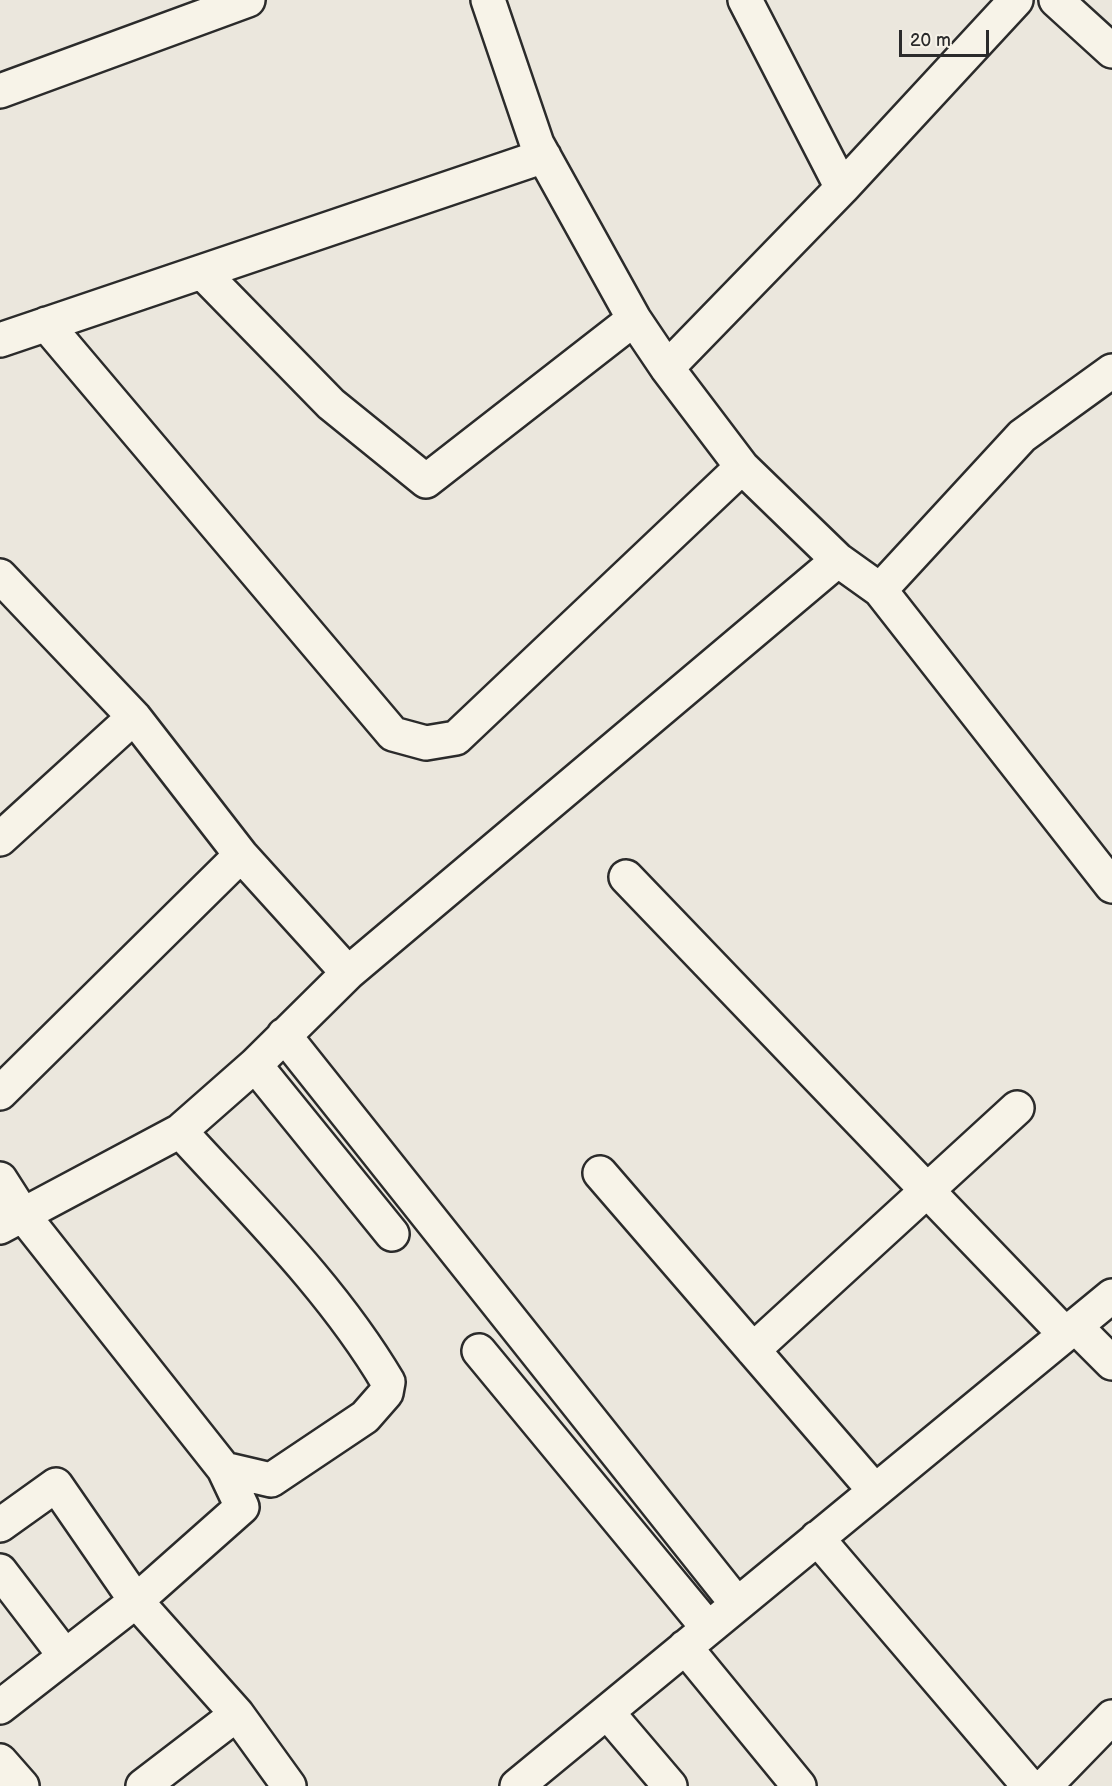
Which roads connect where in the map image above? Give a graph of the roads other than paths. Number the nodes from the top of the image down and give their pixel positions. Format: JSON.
{"nodes":[{"id":1,"x":248,"y":0,"type":"edge"},
{"id":2,"x":488,"y":0,"type":"edge"},
{"id":3,"x":745,"y":0,"type":"edge"},
{"id":4,"x":1016,"y":0,"type":"edge"},
{"id":5,"x":1056,"y":0,"type":"edge"},
{"id":6,"x":1112,"y":51,"type":"edge"},
{"id":7,"x":0,"y":91,"type":"edge"},
{"id":8,"x":544,"y":156,"type":"junction"},
{"id":9,"x":842,"y":188,"type":"junction"},
{"id":10,"x":202,"y":272,"type":"junction"},
{"id":11,"x":634,"y":319,"type":"junction"},
{"id":12,"x":46,"y":324,"type":"junction"},
{"id":13,"x":0,"y":340,"type":"edge"},
{"id":14,"x":667,"y":368,"type":"junction"},
{"id":15,"x":1112,"y":371,"type":"edge"},
{"id":16,"x":742,"y":467,"type":"junction"},
{"id":17,"x":838,"y":560,"type":"junction"},
{"id":18,"x":0,"y":576,"type":"edge"},
{"id":19,"x":880,"y":590,"type":"junction"},
{"id":20,"x":134,"y":717,"type":"junction"},
{"id":21,"x":0,"y":839,"type":"edge"},
{"id":22,"x":241,"y":855,"type":"junction"},
{"id":23,"x":626,"y":877,"type":"dead end"},
{"id":24,"x":1112,"y":886,"type":"edge"},
{"id":25,"x":348,"y":973,"type":"junction"},
{"id":26,"x":284,"y":1035,"type":"junction"},
{"id":27,"x":255,"y":1065,"type":"junction"},
{"id":28,"x":0,"y":1093,"type":"edge"},
{"id":29,"x":1017,"y":1108,"type":"dead end"},
{"id":30,"x":180,"y":1131,"type":"junction"},
{"id":31,"x":600,"y":1173,"type":"dead end"},
{"id":32,"x":0,"y":1179,"type":"edge"},
{"id":33,"x":926,"y":1190,"type":"junction"},
{"id":34,"x":12,"y":1221,"type":"edge"},
{"id":35,"x":392,"y":1234,"type":"dead end"},
{"id":36,"x":1112,"y":1296,"type":"edge"},
{"id":37,"x":1070,"y":1330,"type":"junction"},
{"id":38,"x":753,"y":1350,"type":"junction"},
{"id":39,"x":479,"y":1351,"type":"dead end"},
{"id":40,"x":1112,"y":1363,"type":"edge"},
{"id":41,"x":224,"y":1469,"type":"junction"},
{"id":42,"x":875,"y":1491,"type":"junction"},
{"id":43,"x":0,"y":1525,"type":"edge"},
{"id":44,"x":818,"y":1538,"type":"junction"},
{"id":45,"x":0,"y":1570,"type":"edge"},
{"id":46,"x":136,"y":1601,"type":"junction"},
{"id":47,"x":736,"y":1605,"type":"junction"},
{"id":48,"x":697,"y":1638,"type":"junction"},
{"id":49,"x":64,"y":1656,"type":"junction"},
{"id":50,"x":0,"y":1707,"type":"edge"},
{"id":51,"x":607,"y":1712,"type":"junction"},
{"id":52,"x":237,"y":1714,"type":"junction"},
{"id":53,"x":1112,"y":1717,"type":"edge"},
{"id":54,"x":0,"y":1761,"type":"edge"},
{"id":55,"x":521,"y":1785,"type":"edge"},
{"id":56,"x":22,"y":1786,"type":"edge"},
{"id":57,"x":143,"y":1786,"type":"edge"},
{"id":58,"x":289,"y":1786,"type":"edge"},
{"id":59,"x":670,"y":1786,"type":"edge"},
{"id":60,"x":800,"y":1786,"type":"edge"},
{"id":61,"x":1029,"y":1786,"type":"edge"},
{"id":62,"x":1045,"y":1786,"type":"edge"}],
"edges":[{"from":1,"to":7,"type":"street"},
{"from":2,"to":8,"type":"street"},
{"from":3,"to":9,"type":"street"},
{"from":4,"to":9,"type":"street"},
{"from":5,"to":6,"type":"street"},
{"from":8,"to":10,"type":"street"},
{"from":8,"to":11,"type":"street"},
{"from":9,"to":14,"type":"street"},
{"from":10,"to":11,"type":"street"},
{"from":10,"to":12,"type":"street"},
{"from":11,"to":14,"type":"street"},
{"from":12,"to":13,"type":"street"},
{"from":12,"to":16,"type":"street"},
{"from":14,"to":16,"type":"street"},
{"from":15,"to":19,"type":"street"},
{"from":16,"to":17,"type":"street"},
{"from":17,"to":19,"type":"street"},
{"from":17,"to":25,"type":"street"},
{"from":18,"to":20,"type":"street"},
{"from":19,"to":24,"type":"street"},
{"from":20,"to":21,"type":"street"},
{"from":20,"to":22,"type":"street"},
{"from":22,"to":25,"type":"street"},
{"from":22,"to":28,"type":"street"},
{"from":23,"to":33,"type":"street"},
{"from":25,"to":26,"type":"street"},
{"from":26,"to":27,"type":"street"},
{"from":26,"to":47,"type":"street"},
{"from":27,"to":30,"type":"street"},
{"from":27,"to":35,"type":"street"},
{"from":29,"to":33,"type":"street"},
{"from":30,"to":34,"type":"street"},
{"from":30,"to":41,"type":"street"},
{"from":31,"to":38,"type":"street"},
{"from":32,"to":34,"type":"street"},
{"from":33,"to":37,"type":"street"},
{"from":33,"to":38,"type":"street"},
{"from":34,"to":41,"type":"street"},
{"from":36,"to":37,"type":"street"},
{"from":37,"to":40,"type":"street"},
{"from":37,"to":42,"type":"street"},
{"from":38,"to":42,"type":"street"},
{"from":39,"to":48,"type":"street"},
{"from":41,"to":46,"type":"street"},
{"from":42,"to":44,"type":"street"},
{"from":43,"to":46,"type":"street"},
{"from":44,"to":47,"type":"street"},
{"from":44,"to":61,"type":"street"},
{"from":45,"to":49,"type":"street"},
{"from":46,"to":49,"type":"street"},
{"from":46,"to":52,"type":"street"},
{"from":47,"to":48,"type":"street"},
{"from":48,"to":51,"type":"street"},
{"from":48,"to":60,"type":"street"},
{"from":49,"to":50,"type":"street"},
{"from":51,"to":55,"type":"street"},
{"from":51,"to":59,"type":"street"},
{"from":52,"to":57,"type":"street"},
{"from":52,"to":58,"type":"street"},
{"from":53,"to":62,"type":"street"},
{"from":54,"to":56,"type":"street"}]}
